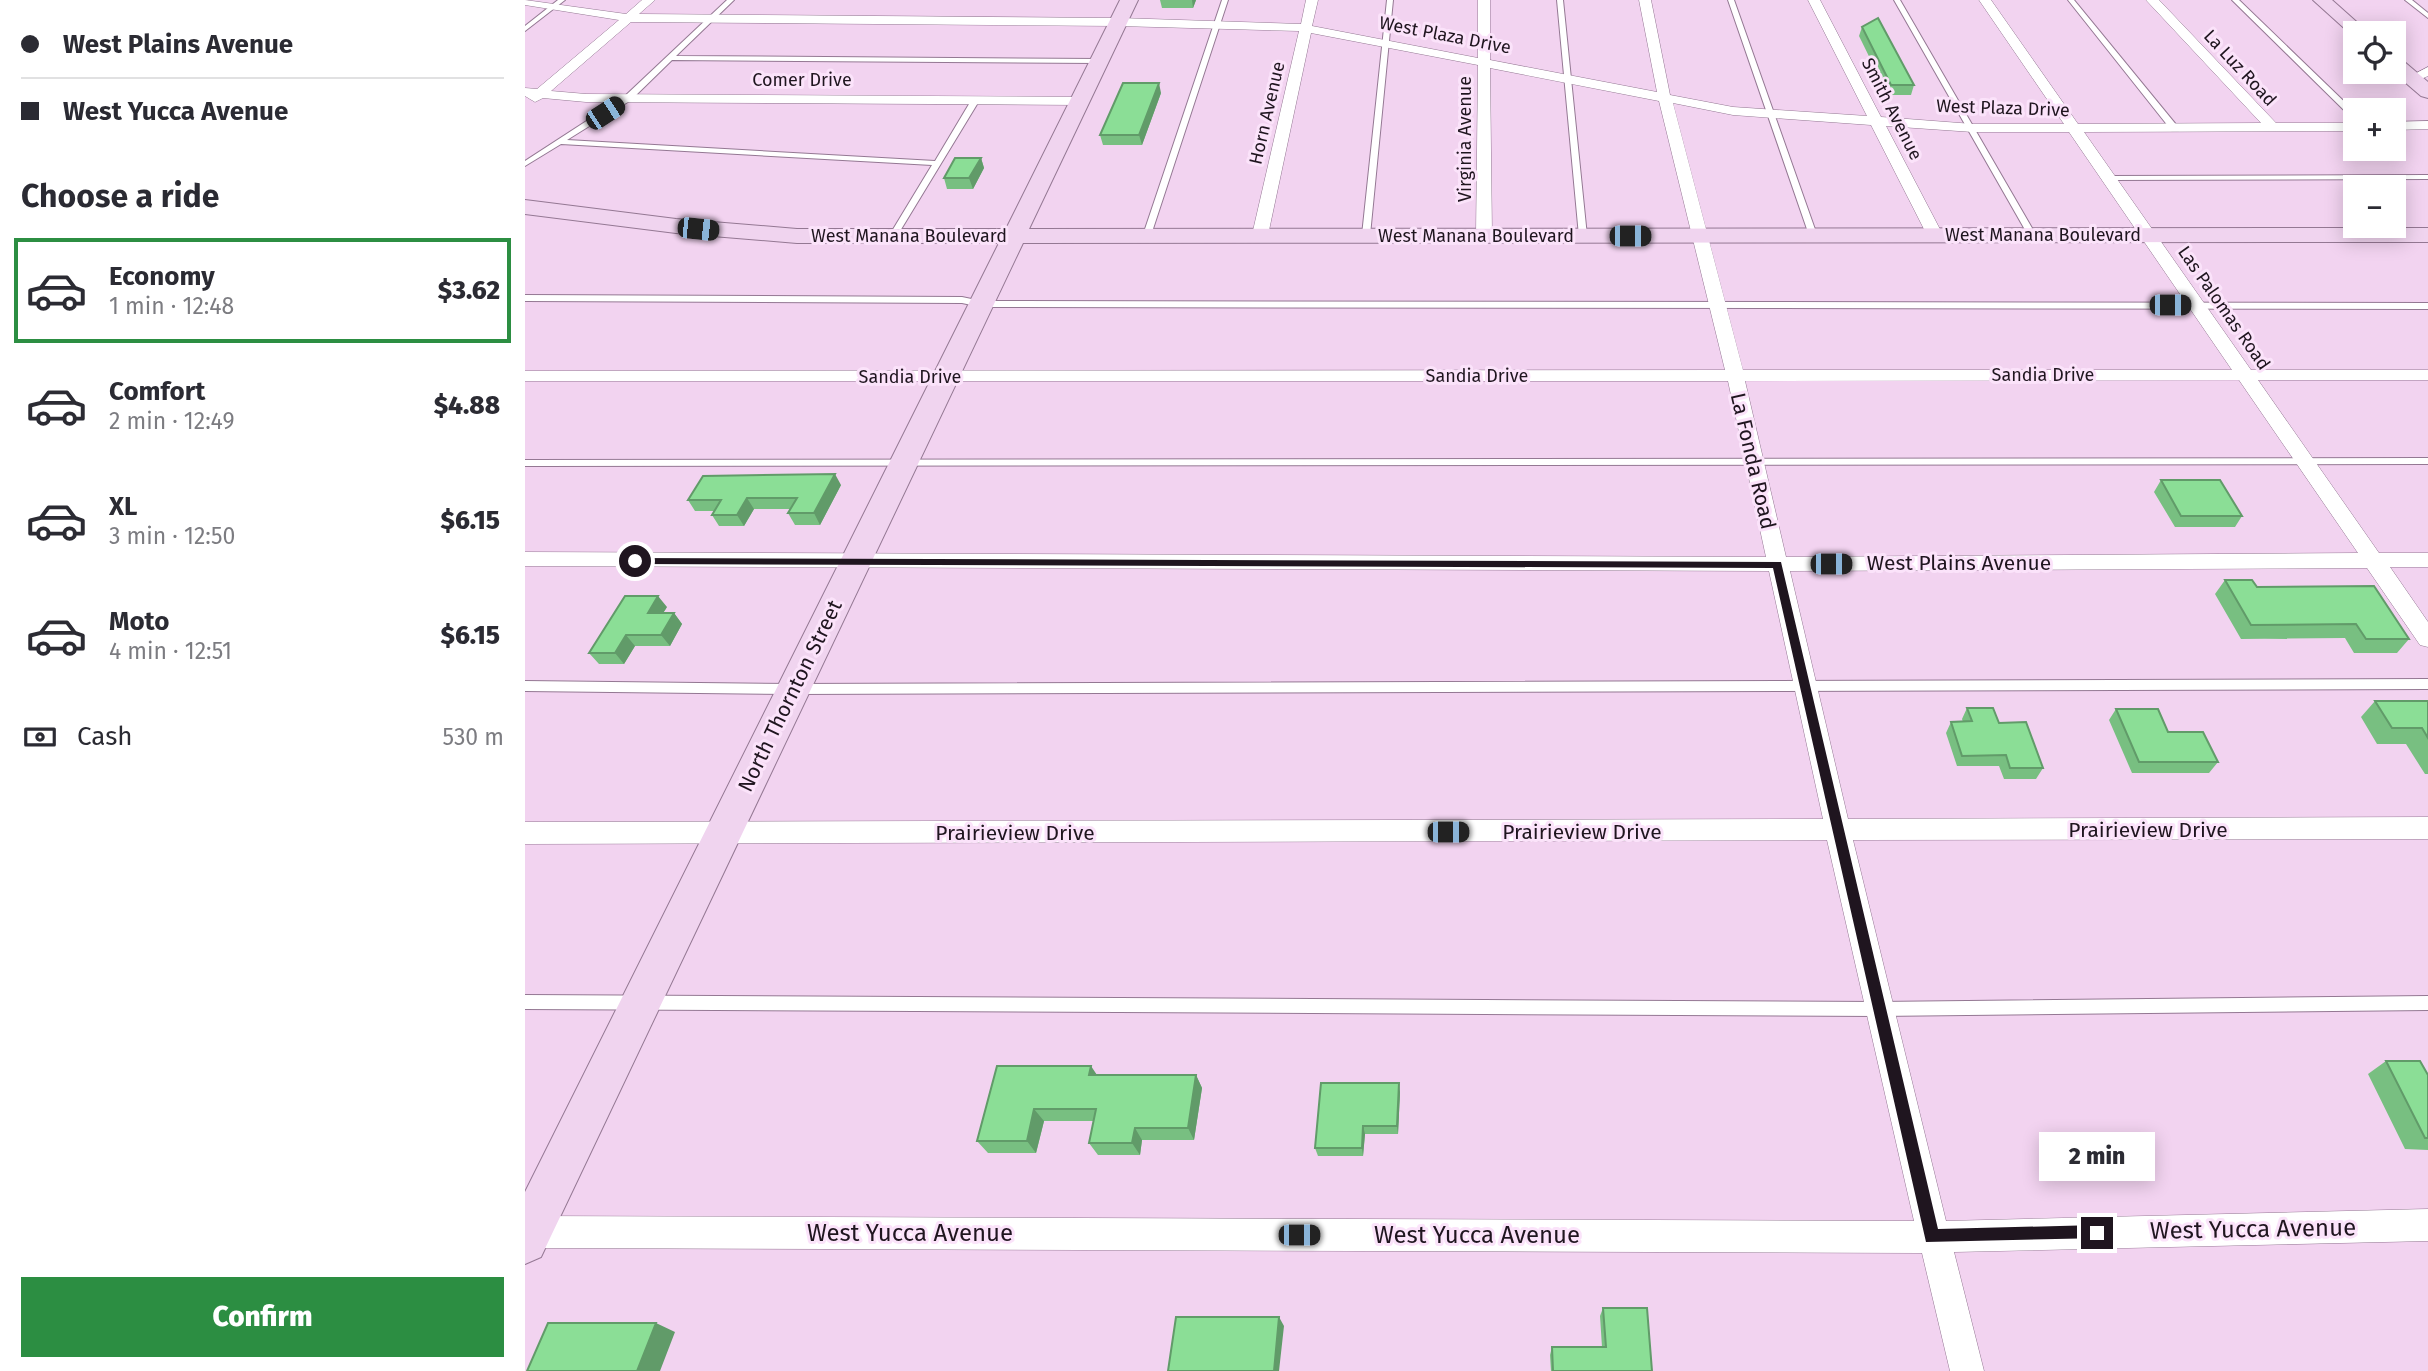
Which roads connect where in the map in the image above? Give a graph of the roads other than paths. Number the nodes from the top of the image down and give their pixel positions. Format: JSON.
{"nodes":[{"id":1,"x":649,"y":0,"type":"edge"},
{"id":2,"x":731,"y":0,"type":"edge"},
{"id":3,"x":1225,"y":0,"type":"edge"},
{"id":4,"x":1312,"y":0,"type":"edge"},
{"id":5,"x":1390,"y":0,"type":"edge"},
{"id":6,"x":1484,"y":0,"type":"edge"},
{"id":7,"x":1560,"y":0,"type":"edge"},
{"id":8,"x":1645,"y":0,"type":"edge"},
{"id":9,"x":1731,"y":0,"type":"edge"},
{"id":10,"x":1814,"y":0,"type":"edge"},
{"id":11,"x":1897,"y":0,"type":"edge"},
{"id":12,"x":1985,"y":0,"type":"edge"},
{"id":13,"x":2071,"y":0,"type":"edge"},
{"id":14,"x":2152,"y":0,"type":"edge"},
{"id":15,"x":2235,"y":0,"type":"edge"},
{"id":16,"x":2322,"y":0,"type":"edge"},
{"id":17,"x":2408,"y":0,"type":"edge"},
{"id":18,"x":525,"y":1,"type":"edge"},
{"id":19,"x":559,"y":3,"type":"edge"},
{"id":20,"x":1124,"y":11,"type":"edge"},
{"id":21,"x":2428,"y":16,"type":"edge"},
{"id":22,"x":631,"y":18,"type":"junction"},
{"id":23,"x":712,"y":18,"type":"junction"},
{"id":24,"x":2346,"y":21,"type":"edge"},
{"id":25,"x":1217,"y":24,"type":"junction"},
{"id":26,"x":1306,"y":28,"type":"junction"},
{"id":27,"x":525,"y":29,"type":"edge"},
{"id":28,"x":1385,"y":43,"type":"junction"},
{"id":29,"x":669,"y":58,"type":"junction"},
{"id":30,"x":1100,"y":61,"type":"junction"},
{"id":31,"x":1484,"y":61,"type":"junction"},
{"id":32,"x":2420,"y":75,"type":"edge"},
{"id":33,"x":1567,"y":78,"type":"junction"},
{"id":34,"x":525,"y":92,"type":"edge"},
{"id":35,"x":2428,"y":92,"type":"edge"},
{"id":36,"x":542,"y":94,"type":"junction"},
{"id":37,"x":1664,"y":96,"type":"junction"},
{"id":38,"x":628,"y":98,"type":"junction"},
{"id":39,"x":975,"y":101,"type":"junction"},
{"id":40,"x":1080,"y":101,"type":"junction"},
{"id":41,"x":525,"y":104,"type":"edge"},
{"id":42,"x":2343,"y":105,"type":"edge"},
{"id":43,"x":1772,"y":114,"type":"junction"},
{"id":44,"x":1876,"y":121,"type":"junction"},
{"id":45,"x":2428,"y":125,"type":"edge"},
{"id":46,"x":2406,"y":126,"type":"edge"},
{"id":47,"x":2343,"y":127,"type":"edge"},
{"id":48,"x":1973,"y":128,"type":"junction"},
{"id":49,"x":2075,"y":129,"type":"junction"},
{"id":50,"x":2175,"y":129,"type":"junction"},
{"id":51,"x":2274,"y":129,"type":"junction"},
{"id":52,"x":559,"y":142,"type":"junction"},
{"id":53,"x":938,"y":163,"type":"junction"},
{"id":54,"x":525,"y":164,"type":"edge"},
{"id":55,"x":2428,"y":177,"type":"edge"},
{"id":56,"x":2109,"y":178,"type":"junction"},
{"id":57,"x":525,"y":207,"type":"edge"},
{"id":58,"x":1260,"y":234,"type":"junction"},
{"id":59,"x":1147,"y":235,"type":"junction"},
{"id":60,"x":1366,"y":235,"type":"junction"},
{"id":61,"x":1813,"y":235,"type":"junction"},
{"id":62,"x":1935,"y":235,"type":"junction"},
{"id":63,"x":2032,"y":235,"type":"junction"},
{"id":64,"x":2148,"y":235,"type":"junction"},
{"id":65,"x":2428,"y":235,"type":"edge"},
{"id":66,"x":893,"y":236,"type":"junction"},
{"id":67,"x":1013,"y":236,"type":"junction"},
{"id":68,"x":1484,"y":236,"type":"junction"},
{"id":69,"x":1583,"y":236,"type":"junction"},
{"id":70,"x":1701,"y":236,"type":"junction"},
{"id":71,"x":525,"y":298,"type":"edge"},
{"id":72,"x":1719,"y":303,"type":"junction"},
{"id":73,"x":981,"y":304,"type":"junction"},
{"id":74,"x":2196,"y":305,"type":"junction"},
{"id":75,"x":2428,"y":306,"type":"edge"},
{"id":76,"x":2245,"y":374,"type":"junction"},
{"id":77,"x":2428,"y":375,"type":"edge"},
{"id":78,"x":525,"y":376,"type":"edge"},
{"id":79,"x":1733,"y":376,"type":"junction"},
{"id":80,"x":947,"y":377,"type":"junction"},
{"id":81,"x":2304,"y":461,"type":"junction"},
{"id":82,"x":2428,"y":461,"type":"edge"},
{"id":83,"x":1755,"y":462,"type":"junction"},
{"id":84,"x":525,"y":463,"type":"edge"},
{"id":85,"x":904,"y":464,"type":"junction"},
{"id":86,"x":525,"y":559,"type":"edge"},
{"id":87,"x":2373,"y":560,"type":"junction"},
{"id":88,"x":2428,"y":560,"type":"edge"},
{"id":89,"x":855,"y":563,"type":"junction"},
{"id":90,"x":1777,"y":564,"type":"junction"},
{"id":91,"x":2428,"y":639,"type":"edge"},
{"id":92,"x":2428,"y":684,"type":"edge"},
{"id":93,"x":1806,"y":686,"type":"junction"},
{"id":94,"x":525,"y":687,"type":"edge"},
{"id":95,"x":793,"y":689,"type":"junction"},
{"id":96,"x":2428,"y":828,"type":"edge"},
{"id":97,"x":1839,"y":831,"type":"junction"},
{"id":98,"x":525,"y":833,"type":"edge"},
{"id":99,"x":722,"y":834,"type":"junction"},
{"id":100,"x":525,"y":1002,"type":"edge"},
{"id":101,"x":641,"y":1002,"type":"junction"},
{"id":102,"x":2428,"y":1003,"type":"edge"},
{"id":103,"x":1878,"y":1009,"type":"junction"},
{"id":104,"x":2428,"y":1225,"type":"edge"},
{"id":105,"x":526,"y":1235,"type":"edge"},
{"id":106,"x":1932,"y":1237,"type":"junction"},
{"id":107,"x":1967,"y":1371,"type":"edge"}],
"edges":[{"from":1,"to":22,"type":"street"},
{"from":2,"to":23,"type":"lane"},
{"from":3,"to":25,"type":"lane"},
{"from":4,"to":26,"type":"street","name":"Horn Avenue"},
{"from":5,"to":28,"type":"lane"},
{"from":6,"to":31,"type":"street","name":"Virginia Avenue"},
{"from":7,"to":33,"type":"lane"},
{"from":8,"to":37,"type":"street","name":"La Fonda Road"},
{"from":9,"to":43,"type":"lane"},
{"from":10,"to":44,"type":"street","name":"Smith Avenue"},
{"from":11,"to":48,"type":"lane"},
{"from":12,"to":49,"type":"street","name":"Las Palomas Road"},
{"from":13,"to":50,"type":"lane"},
{"from":14,"to":51,"type":"street","name":"La Luz Road"},
{"from":15,"to":42,"type":"lane"},
{"from":16,"to":24,"type":"street"},
{"from":17,"to":21,"type":"lane"},
{"from":18,"to":19,"type":"street","name":"West Plaza Drive"},
{"from":19,"to":22,"type":"street","name":"West Plaza Drive"},
{"from":19,"to":27,"type":"lane"},
{"from":20,"to":23,"type":"street","name":"West Plaza Drive"},
{"from":20,"to":25,"type":"street","name":"West Plaza Drive"},
{"from":20,"to":30,"type":"street","name":"North Thornton Street"},
{"from":22,"to":23,"type":"street","name":"West Plaza Drive"},
{"from":22,"to":36,"type":"street"},
{"from":23,"to":29,"type":"lane"},
{"from":25,"to":26,"type":"street","name":"West Plaza Drive"},
{"from":25,"to":59,"type":"lane"},
{"from":26,"to":28,"type":"street","name":"West Plaza Drive"},
{"from":26,"to":58,"type":"street","name":"Horn Avenue"},
{"from":28,"to":31,"type":"street","name":"West Plaza Drive"},
{"from":28,"to":60,"type":"lane"},
{"from":29,"to":30,"type":"lane"},
{"from":29,"to":38,"type":"lane"},
{"from":30,"to":40,"type":"street","name":"North Thornton Street"},
{"from":31,"to":33,"type":"street","name":"West Plaza Drive"},
{"from":31,"to":68,"type":"street","name":"Virginia Avenue"},
{"from":32,"to":35,"type":"street"},
{"from":33,"to":37,"type":"street","name":"West Plaza Drive"},
{"from":33,"to":69,"type":"lane"},
{"from":34,"to":36,"type":"street","name":"Comer Drive"},
{"from":36,"to":38,"type":"street","name":"Comer Drive"},
{"from":36,"to":41,"type":"street"},
{"from":37,"to":43,"type":"street","name":"West Plaza Drive"},
{"from":37,"to":70,"type":"street","name":"La Fonda Road"},
{"from":38,"to":39,"type":"street","name":"Comer Drive"},
{"from":38,"to":52,"type":"lane"},
{"from":39,"to":40,"type":"street","name":"Comer Drive"},
{"from":39,"to":53,"type":"lane"},
{"from":40,"to":67,"type":"street","name":"North Thornton Street"},
{"from":43,"to":44,"type":"street","name":"West Plaza Drive"},
{"from":43,"to":61,"type":"lane"},
{"from":44,"to":48,"type":"street","name":"West Plaza Drive"},
{"from":44,"to":62,"type":"street","name":"Smith Avenue"},
{"from":45,"to":46,"type":"street"},
{"from":47,"to":51,"type":"street","name":"West Plaza Drive"},
{"from":48,"to":49,"type":"street","name":"West Plaza Drive"},
{"from":48,"to":63,"type":"lane"},
{"from":49,"to":50,"type":"street","name":"West Plaza Drive"},
{"from":49,"to":56,"type":"street","name":"Las Palomas Road"},
{"from":50,"to":51,"type":"street","name":"West Plaza Drive"},
{"from":52,"to":53,"type":"lane"},
{"from":52,"to":54,"type":"lane"},
{"from":53,"to":66,"type":"lane"},
{"from":55,"to":56,"type":"lane"},
{"from":56,"to":64,"type":"street","name":"Las Palomas Road"},
{"from":57,"to":66,"type":"street","name":"West Manana Boulevard"},
{"from":58,"to":59,"type":"street","name":"West Manana Boulevard"},
{"from":58,"to":60,"type":"street","name":"West Manana Boulevard"},
{"from":59,"to":67,"type":"street","name":"West Manana Boulevard"},
{"from":60,"to":68,"type":"street","name":"West Manana Boulevard"},
{"from":61,"to":62,"type":"street","name":"West Manana Boulevard"},
{"from":61,"to":70,"type":"street","name":"West Manana Boulevard"},
{"from":62,"to":63,"type":"street","name":"West Manana Boulevard"},
{"from":63,"to":64,"type":"street","name":"West Manana Boulevard"},
{"from":64,"to":65,"type":"street","name":"West Manana Boulevard"},
{"from":64,"to":74,"type":"street","name":"Las Palomas Road"},
{"from":66,"to":67,"type":"street","name":"West Manana Boulevard"},
{"from":67,"to":73,"type":"street","name":"North Thornton Street"},
{"from":68,"to":69,"type":"street","name":"West Manana Boulevard"},
{"from":69,"to":70,"type":"street","name":"West Manana Boulevard"},
{"from":70,"to":72,"type":"street","name":"La Fonda Road"},
{"from":71,"to":73,"type":"lane"},
{"from":72,"to":73,"type":"lane"},
{"from":72,"to":74,"type":"lane"},
{"from":72,"to":79,"type":"street","name":"La Fonda Road"},
{"from":73,"to":80,"type":"street","name":"North Thornton Street"},
{"from":74,"to":75,"type":"lane"},
{"from":74,"to":76,"type":"street","name":"Las Palomas Road"},
{"from":76,"to":77,"type":"street","name":"Sandia Drive"},
{"from":76,"to":79,"type":"street","name":"Sandia Drive"},
{"from":76,"to":81,"type":"street","name":"Las Palomas Road"},
{"from":78,"to":80,"type":"street","name":"Sandia Drive"},
{"from":79,"to":80,"type":"street","name":"Sandia Drive"},
{"from":79,"to":83,"type":"street","name":"La Fonda Road"},
{"from":80,"to":85,"type":"street","name":"North Thornton Street"},
{"from":81,"to":82,"type":"lane"},
{"from":81,"to":83,"type":"lane"},
{"from":81,"to":87,"type":"street","name":"Las Palomas Road"},
{"from":83,"to":85,"type":"lane"},
{"from":83,"to":90,"type":"street","name":"La Fonda Road"},
{"from":84,"to":85,"type":"lane"},
{"from":85,"to":89,"type":"street","name":"North Thornton Street"},
{"from":86,"to":89,"type":"street","name":"West Plains Avenue"},
{"from":87,"to":88,"type":"street","name":"West Plains Avenue"},
{"from":87,"to":90,"type":"street","name":"West Plains Avenue"},
{"from":87,"to":91,"type":"street","name":"Las Palomas Road"},
{"from":89,"to":90,"type":"street","name":"West Plains Avenue"},
{"from":89,"to":95,"type":"street","name":"North Thornton Street"},
{"from":90,"to":93,"type":"street","name":"La Fonda Road"},
{"from":92,"to":93,"type":"lane"},
{"from":93,"to":95,"type":"lane"},
{"from":93,"to":97,"type":"street","name":"La Fonda Road"},
{"from":94,"to":95,"type":"lane"},
{"from":95,"to":99,"type":"street","name":"North Thornton Street"},
{"from":96,"to":97,"type":"street","name":"Prairieview Drive"},
{"from":97,"to":99,"type":"street","name":"Prairieview Drive"},
{"from":97,"to":103,"type":"street","name":"La Fonda Road"},
{"from":98,"to":99,"type":"street","name":"Prairieview Drive"},
{"from":99,"to":101,"type":"street","name":"North Thornton Street"},
{"from":100,"to":101,"type":"lane"},
{"from":101,"to":103,"type":"lane"},
{"from":101,"to":105,"type":"street","name":"North Thornton Street"},
{"from":102,"to":103,"type":"lane"},
{"from":103,"to":106,"type":"street","name":"La Fonda Road"},
{"from":104,"to":106,"type":"street","name":"West Yucca Avenue"},
{"from":105,"to":106,"type":"street","name":"West Yucca Avenue"},
{"from":106,"to":107,"type":"street","name":"La Fonda Road"}]}
